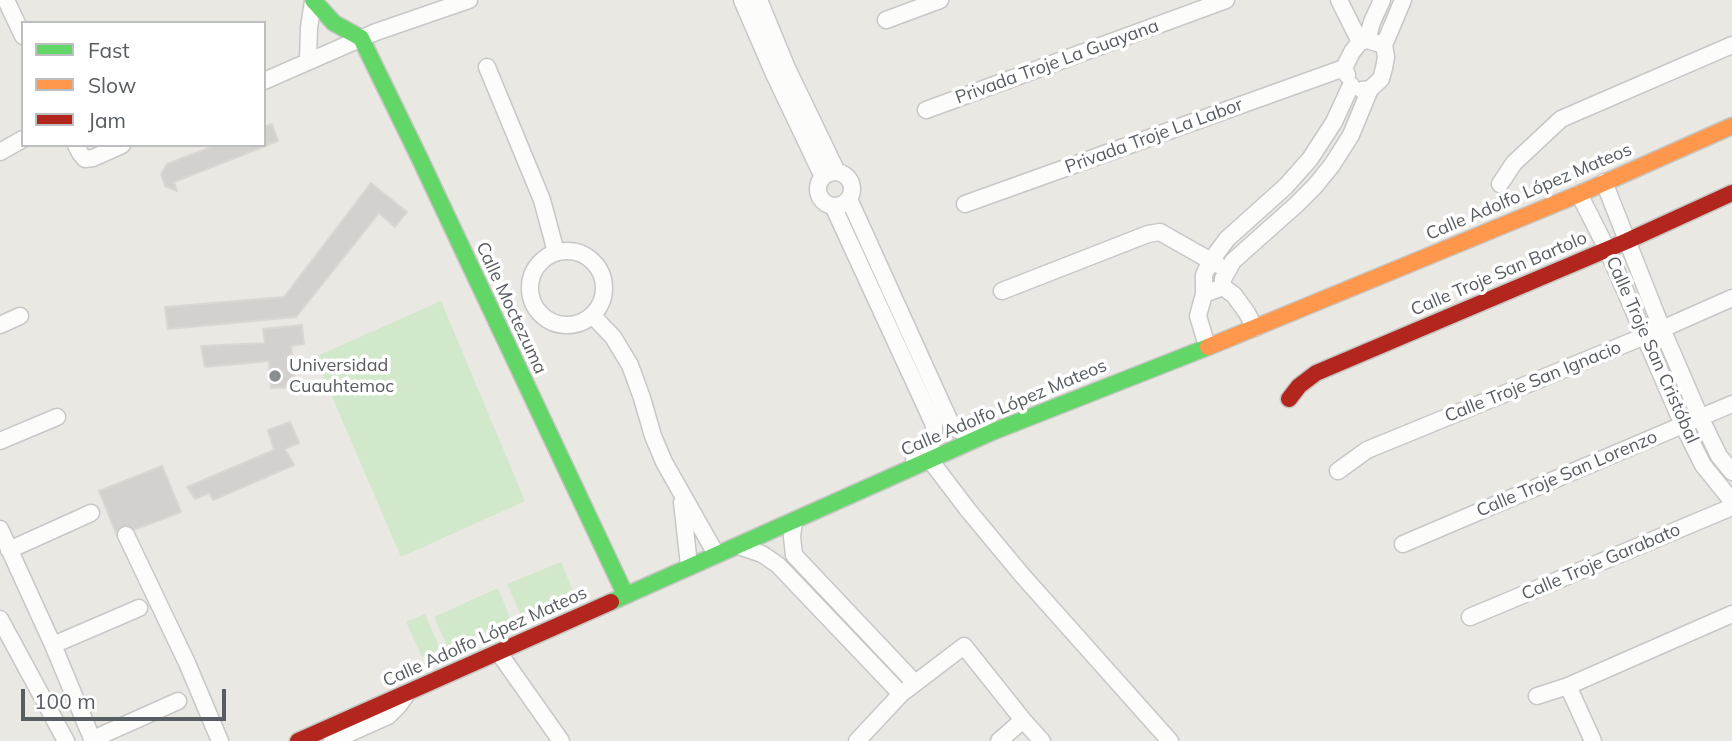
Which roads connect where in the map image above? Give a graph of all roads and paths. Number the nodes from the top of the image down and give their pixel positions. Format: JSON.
{"nodes":[{"id":1,"x":6,"y":0,"type":"edge"},
{"id":2,"x":469,"y":0,"type":"edge"},
{"id":3,"x":742,"y":0,"type":"edge"},
{"id":4,"x":759,"y":0,"type":"edge"},
{"id":5,"x":940,"y":0,"type":"edge"},
{"id":6,"x":1226,"y":0,"type":"edge"},
{"id":7,"x":1339,"y":0,"type":"edge"},
{"id":8,"x":1382,"y":0,"type":"edge"},
{"id":9,"x":1403,"y":0,"type":"edge"},
{"id":10,"x":313,"y":1,"type":"edge"},
{"id":11,"x":886,"y":20,"type":"dead end"},
{"id":12,"x":21,"y":32,"type":"edge"},
{"id":13,"x":361,"y":38,"type":"junction"},
{"id":14,"x":1364,"y":41,"type":"junction"},
{"id":15,"x":1384,"y":45,"type":"junction"},
{"id":16,"x":1732,"y":45,"type":"edge"},
{"id":17,"x":308,"y":61,"type":"junction"},
{"id":18,"x":486,"y":67,"type":"dead end"},
{"id":19,"x":1344,"y":68,"type":"junction"},
{"id":20,"x":781,"y":71,"type":"junction"},
{"id":21,"x":266,"y":80,"type":"edge"},
{"id":22,"x":1351,"y":85,"type":"junction"},
{"id":23,"x":1370,"y":89,"type":"junction"},
{"id":24,"x":926,"y":110,"type":"dead end"},
{"id":25,"x":1732,"y":127,"type":"edge"},
{"id":26,"x":21,"y":140,"type":"edge"},
{"id":27,"x":77,"y":147,"type":"edge"},
{"id":28,"x":118,"y":147,"type":"edge"},
{"id":29,"x":0,"y":152,"type":"edge"},
{"id":30,"x":830,"y":174,"type":"junction"},
{"id":31,"x":1604,"y":182,"type":"junction"},
{"id":32,"x":1500,"y":184,"type":"dead end"},
{"id":33,"x":1732,"y":193,"type":"edge"},
{"id":34,"x":1579,"y":194,"type":"junction"},
{"id":35,"x":849,"y":199,"type":"junction"},
{"id":36,"x":965,"y":204,"type":"dead end"},
{"id":37,"x":833,"y":206,"type":"junction"},
{"id":38,"x":1627,"y":241,"type":"junction"},
{"id":39,"x":1607,"y":249,"type":"junction"},
{"id":40,"x":556,"y":252,"type":"junction"},
{"id":41,"x":1210,"y":262,"type":"junction"},
{"id":42,"x":1227,"y":270,"type":"junction"},
{"id":43,"x":1223,"y":287,"type":"junction"},
{"id":44,"x":1002,"y":291,"type":"dead end"},
{"id":45,"x":1204,"y":294,"type":"junction"},
{"id":46,"x":1732,"y":299,"type":"edge"},
{"id":47,"x":887,"y":304,"type":"junction"},
{"id":48,"x":20,"y":316,"type":"dead end"},
{"id":49,"x":592,"y":316,"type":"junction"},
{"id":50,"x":0,"y":325,"type":"edge"},
{"id":51,"x":1255,"y":328,"type":"junction"},
{"id":52,"x":1662,"y":329,"type":"junction"},
{"id":53,"x":1645,"y":336,"type":"junction"},
{"id":54,"x":1207,"y":346,"type":"junction"},
{"id":55,"x":1289,"y":399,"type":"dead end"},
{"id":56,"x":1732,"y":404,"type":"edge"},
{"id":57,"x":57,"y":417,"type":"dead end"},
{"id":58,"x":1700,"y":417,"type":"junction"},
{"id":59,"x":1683,"y":425,"type":"junction"},
{"id":60,"x":992,"y":432,"type":"junction"},
{"id":61,"x":0,"y":441,"type":"edge"},
{"id":62,"x":930,"y":460,"type":"junction"},
{"id":63,"x":1338,"y":471,"type":"dead end"},
{"id":64,"x":903,"y":472,"type":"junction"},
{"id":65,"x":1732,"y":472,"type":"edge"},
{"id":66,"x":681,"y":493,"type":"junction"},
{"id":67,"x":1732,"y":504,"type":"edge"},
{"id":68,"x":91,"y":513,"type":"dead end"},
{"id":69,"x":794,"y":521,"type":"junction"},
{"id":70,"x":0,"y":529,"type":"edge"},
{"id":71,"x":126,"y":535,"type":"dead end"},
{"id":72,"x":1403,"y":544,"type":"dead end"},
{"id":73,"x":738,"y":545,"type":"junction"},
{"id":74,"x":9,"y":550,"type":"junction"},
{"id":75,"x":716,"y":554,"type":"junction"},
{"id":76,"x":689,"y":565,"type":"junction"},
{"id":77,"x":625,"y":594,"type":"junction"},
{"id":78,"x":139,"y":608,"type":"dead end"},
{"id":79,"x":1732,"y":614,"type":"edge"},
{"id":80,"x":1470,"y":617,"type":"dead end"},
{"id":81,"x":0,"y":619,"type":"edge"},
{"id":82,"x":52,"y":645,"type":"junction"},
{"id":83,"x":499,"y":653,"type":"junction"},
{"id":84,"x":915,"y":683,"type":"junction"},
{"id":85,"x":1568,"y":686,"type":"junction"},
{"id":86,"x":407,"y":692,"type":"junction"},
{"id":87,"x":901,"y":694,"type":"junction"},
{"id":88,"x":1538,"y":696,"type":"dead end"},
{"id":89,"x":178,"y":701,"type":"dead end"},
{"id":90,"x":1023,"y":720,"type":"junction"},
{"id":91,"x":93,"y":740,"type":"edge"},
{"id":92,"x":66,"y":741,"type":"edge"},
{"id":93,"x":220,"y":741,"type":"edge"},
{"id":94,"x":298,"y":741,"type":"edge"},
{"id":95,"x":332,"y":741,"type":"edge"},
{"id":96,"x":561,"y":741,"type":"edge"},
{"id":97,"x":857,"y":741,"type":"edge"},
{"id":98,"x":999,"y":741,"type":"edge"},
{"id":99,"x":1042,"y":741,"type":"edge"},
{"id":100,"x":1170,"y":741,"type":"edge"},
{"id":101,"x":1593,"y":741,"type":"edge"}],
"edges":[{"from":1,"to":12,"type":"street"},
{"from":2,"to":13,"type":"street"},
{"from":3,"to":20,"type":"street"},
{"from":4,"to":20,"type":"street"},
{"from":5,"to":11,"type":"street"},
{"from":6,"to":24,"type":"street","name":"Privada Troje La Guayana"},
{"from":7,"to":14,"type":"street"},
{"from":8,"to":14,"type":"street"},
{"from":9,"to":15,"type":"street"},
{"from":10,"to":13,"type":"street"},
{"from":10,"to":17,"type":"street"},
{"from":13,"to":17,"type":"street"},
{"from":13,"to":77,"type":"street","name":"Calle Moctezuma"},
{"from":14,"to":15,"type":"street"},
{"from":14,"to":19,"type":"street"},
{"from":15,"to":23,"type":"street"},
{"from":16,"to":32,"type":"street"},
{"from":17,"to":21,"type":"street"},
{"from":18,"to":40,"type":"street"},
{"from":19,"to":22,"type":"street"},
{"from":19,"to":36,"type":"street","name":"Privada Troje La Labor"},
{"from":20,"to":30,"type":"street"},
{"from":22,"to":23,"type":"street"},
{"from":22,"to":41,"type":"street"},
{"from":23,"to":42,"type":"street"},
{"from":25,"to":31,"type":"street","name":"Calle Adolfo López Mateos"},
{"from":26,"to":29,"type":"street"},
{"from":27,"to":28,"type":"street"},
{"from":30,"to":35,"type":"street"},
{"from":30,"to":37,"type":"street"},
{"from":31,"to":34,"type":"street","name":"Calle Adolfo López Mateos"},
{"from":31,"to":38,"type":"street","name":"Calle Troje San Cristóbal"},
{"from":33,"to":38,"type":"street","name":"Calle Troje San Bartolo"},
{"from":34,"to":39,"type":"street","name":"Calle Troje San Cristóbal"},
{"from":34,"to":51,"type":"street","name":"Calle Adolfo López Mateos"},
{"from":35,"to":37,"type":"street"},
{"from":35,"to":47,"type":"street"},
{"from":37,"to":47,"type":"street"},
{"from":38,"to":39,"type":"street","name":"Calle Troje San Bartolo"},
{"from":38,"to":52,"type":"street","name":"Calle Troje San Cristóbal"},
{"from":39,"to":53,"type":"street","name":"Calle Troje San Cristóbal"},
{"from":39,"to":55,"type":"street","name":"Calle Troje San Bartolo"},
{"from":40,"to":49,"type":"street"},
{"from":40,"to":49,"type":"street"},
{"from":41,"to":42,"type":"street"},
{"from":41,"to":44,"type":"street"},
{"from":41,"to":45,"type":"street"},
{"from":42,"to":43,"type":"street"},
{"from":43,"to":45,"type":"street"},
{"from":43,"to":51,"type":"street"},
{"from":45,"to":54,"type":"street"},
{"from":46,"to":52,"type":"street","name":"Calle Troje San Ignacio"},
{"from":47,"to":60,"type":"street"},
{"from":47,"to":64,"type":"street"},
{"from":48,"to":50,"type":"street"},
{"from":49,"to":66,"type":"street"},
{"from":51,"to":54,"type":"street","name":"Calle Adolfo López Mateos"},
{"from":52,"to":53,"type":"street","name":"Calle Troje San Ignacio"},
{"from":52,"to":58,"type":"street","name":"Calle Troje San Cristóbal"},
{"from":53,"to":59,"type":"street","name":"Calle Troje San Cristóbal"},
{"from":53,"to":63,"type":"street","name":"Calle Troje San Ignacio"},
{"from":54,"to":60,"type":"street","name":"Calle Adolfo López Mateos"},
{"from":56,"to":58,"type":"street","name":"Calle Troje San Lorenzo"},
{"from":57,"to":61,"type":"street"},
{"from":58,"to":59,"type":"street","name":"Calle Troje San Lorenzo"},
{"from":58,"to":65,"type":"street","name":"Calle Troje San Cristóbal"},
{"from":59,"to":67,"type":"street","name":"Calle Troje San Cristóbal"},
{"from":59,"to":72,"type":"street","name":"Calle Troje San Lorenzo"},
{"from":60,"to":62,"type":"street","name":"Calle Adolfo López Mateos"},
{"from":62,"to":64,"type":"street","name":"Calle Adolfo López Mateos"},
{"from":62,"to":100,"type":"street"},
{"from":64,"to":69,"type":"street","name":"Calle Adolfo López Mateos"},
{"from":66,"to":75,"type":"street"},
{"from":66,"to":76,"type":"street"},
{"from":67,"to":80,"type":"street","name":"Calle Troje Garabato"},
{"from":68,"to":74,"type":"street"},
{"from":69,"to":73,"type":"street","name":"Calle Adolfo López Mateos"},
{"from":69,"to":84,"type":"street"},
{"from":70,"to":74,"type":"street"},
{"from":71,"to":93,"type":"street"},
{"from":73,"to":75,"type":"street","name":"Calle Adolfo López Mateos"},
{"from":73,"to":87,"type":"street"},
{"from":74,"to":82,"type":"street"},
{"from":75,"to":76,"type":"street","name":"Calle Adolfo López Mateos"},
{"from":76,"to":77,"type":"street","name":"Calle Adolfo López Mateos"},
{"from":77,"to":83,"type":"street","name":"Calle Adolfo López Mateos"},
{"from":78,"to":82,"type":"street"},
{"from":79,"to":85,"type":"street"},
{"from":81,"to":92,"type":"street"},
{"from":82,"to":91,"type":"street"},
{"from":83,"to":86,"type":"street","name":"Calle Adolfo López Mateos"},
{"from":83,"to":96,"type":"street"},
{"from":84,"to":87,"type":"street"},
{"from":84,"to":90,"type":"street"},
{"from":85,"to":88,"type":"street"},
{"from":85,"to":101,"type":"street"},
{"from":86,"to":94,"type":"street","name":"Calle Adolfo López Mateos"},
{"from":86,"to":95,"type":"street"},
{"from":87,"to":97,"type":"street"},
{"from":89,"to":91,"type":"street"},
{"from":90,"to":98,"type":"street"},
{"from":90,"to":99,"type":"street"}]}
